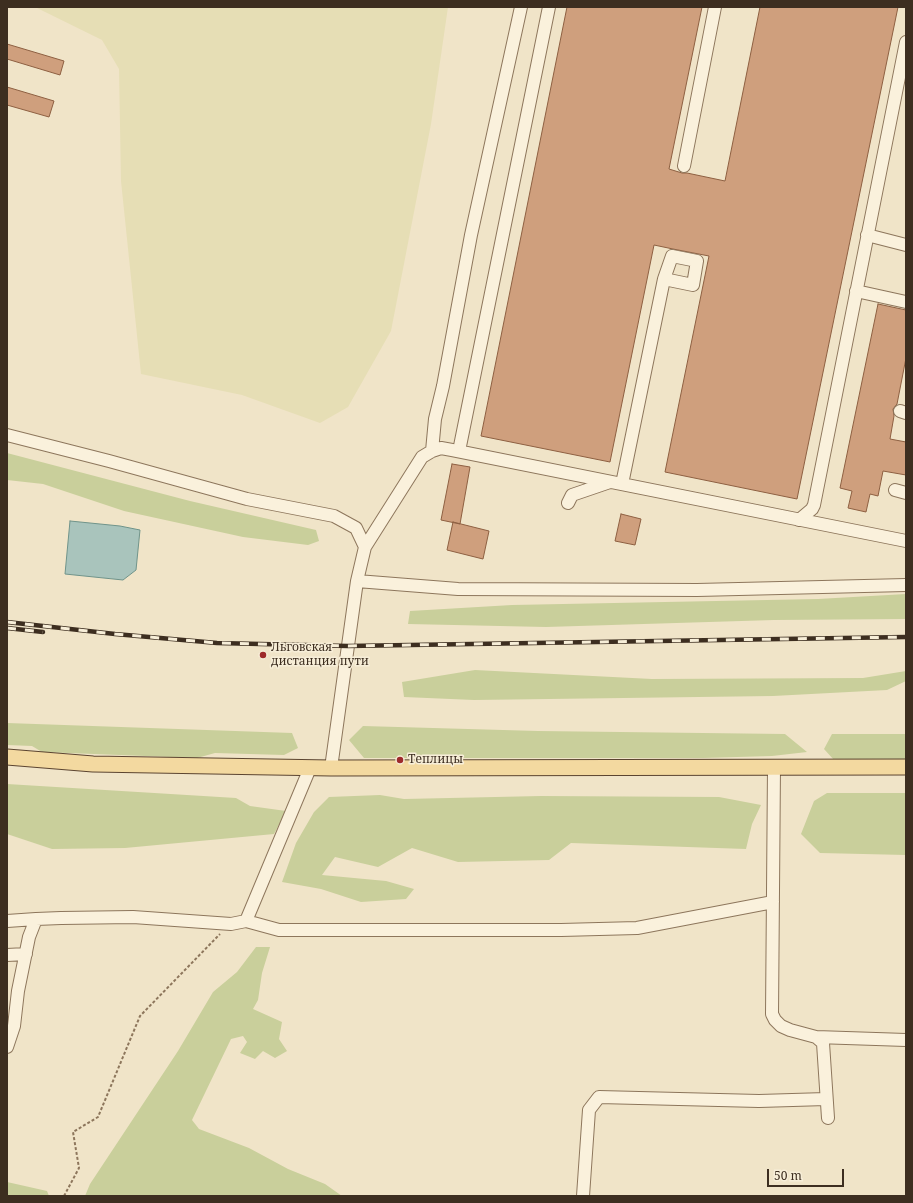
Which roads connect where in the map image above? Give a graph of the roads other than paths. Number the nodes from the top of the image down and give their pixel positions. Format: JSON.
{"nodes":[{"id":1,"x":521,"y":7,"type":"edge"},
{"id":2,"x":549,"y":7,"type":"edge"},
{"id":3,"x":715,"y":7,"type":"edge"},
{"id":4,"x":906,"y":42,"type":"edge"},
{"id":5,"x":684,"y":166,"type":"dead end"},
{"id":6,"x":867,"y":235,"type":"junction"},
{"id":7,"x":906,"y":245,"type":"edge"},
{"id":8,"x":664,"y":279,"type":"dead end"},
{"id":9,"x":856,"y":291,"type":"junction"},
{"id":10,"x":906,"y":302,"type":"edge"},
{"id":11,"x":7,"y":435,"type":"edge"},
{"id":12,"x":432,"y":451,"type":"junction"},
{"id":13,"x":459,"y":451,"type":"junction"},
{"id":14,"x":616,"y":483,"type":"junction"},
{"id":15,"x":568,"y":503,"type":"dead end"},
{"id":16,"x":799,"y":520,"type":"junction"},
{"id":17,"x":906,"y":541,"type":"edge"},
{"id":18,"x":365,"y":547,"type":"junction"},
{"id":19,"x":357,"y":581,"type":"junction"},
{"id":20,"x":906,"y":585,"type":"edge"},
{"id":21,"x":7,"y":758,"type":"edge"},
{"id":22,"x":774,"y":767,"type":"junction"},
{"id":23,"x":906,"y":767,"type":"edge"},
{"id":24,"x":310,"y":768,"type":"junction"},
{"id":25,"x":331,"y":768,"type":"junction"},
{"id":26,"x":773,"y":902,"type":"junction"},
{"id":27,"x":36,"y":919,"type":"junction"},
{"id":28,"x":7,"y":920,"type":"edge"},
{"id":29,"x":246,"y":921,"type":"junction"},
{"id":30,"x":26,"y":954,"type":"junction"},
{"id":31,"x":7,"y":955,"type":"edge"},
{"id":32,"x":12,"y":991,"type":"edge"},
{"id":33,"x":11,"y":1023,"type":"edge"},
{"id":34,"x":816,"y":1036,"type":"junction"},
{"id":35,"x":906,"y":1040,"type":"edge"},
{"id":36,"x":7,"y":1047,"type":"edge"},
{"id":37,"x":826,"y":1099,"type":"junction"},
{"id":38,"x":828,"y":1118,"type":"dead end"},
{"id":39,"x":583,"y":1196,"type":"edge"}],
"edges":[{"from":1,"to":12,"type":"street"},
{"from":2,"to":13,"type":"street"},
{"from":3,"to":5,"type":"street"},
{"from":4,"to":6,"type":"street"},
{"from":6,"to":7,"type":"street"},
{"from":6,"to":9,"type":"street"},
{"from":8,"to":14,"type":"street"},
{"from":9,"to":10,"type":"street"},
{"from":9,"to":16,"type":"street"},
{"from":11,"to":18,"type":"street"},
{"from":12,"to":13,"type":"street"},
{"from":12,"to":18,"type":"street"},
{"from":13,"to":14,"type":"street"},
{"from":14,"to":15,"type":"street"},
{"from":14,"to":16,"type":"street"},
{"from":16,"to":17,"type":"street"},
{"from":18,"to":19,"type":"street"},
{"from":19,"to":20,"type":"street"},
{"from":19,"to":25,"type":"street"},
{"from":21,"to":24,"type":"main road"},
{"from":22,"to":23,"type":"main road"},
{"from":22,"to":25,"type":"main road"},
{"from":22,"to":26,"type":"street"},
{"from":24,"to":25,"type":"main road"},
{"from":24,"to":29,"type":"street"},
{"from":26,"to":29,"type":"street"},
{"from":26,"to":34,"type":"street"},
{"from":27,"to":28,"type":"street"},
{"from":27,"to":29,"type":"street"},
{"from":27,"to":30,"type":"street"},
{"from":30,"to":31,"type":"street"},
{"from":30,"to":32,"type":"street"},
{"from":32,"to":33,"type":"street"},
{"from":33,"to":36,"type":"street"},
{"from":34,"to":35,"type":"street"},
{"from":34,"to":37,"type":"street"},
{"from":37,"to":38,"type":"street"},
{"from":37,"to":39,"type":"street"}]}
